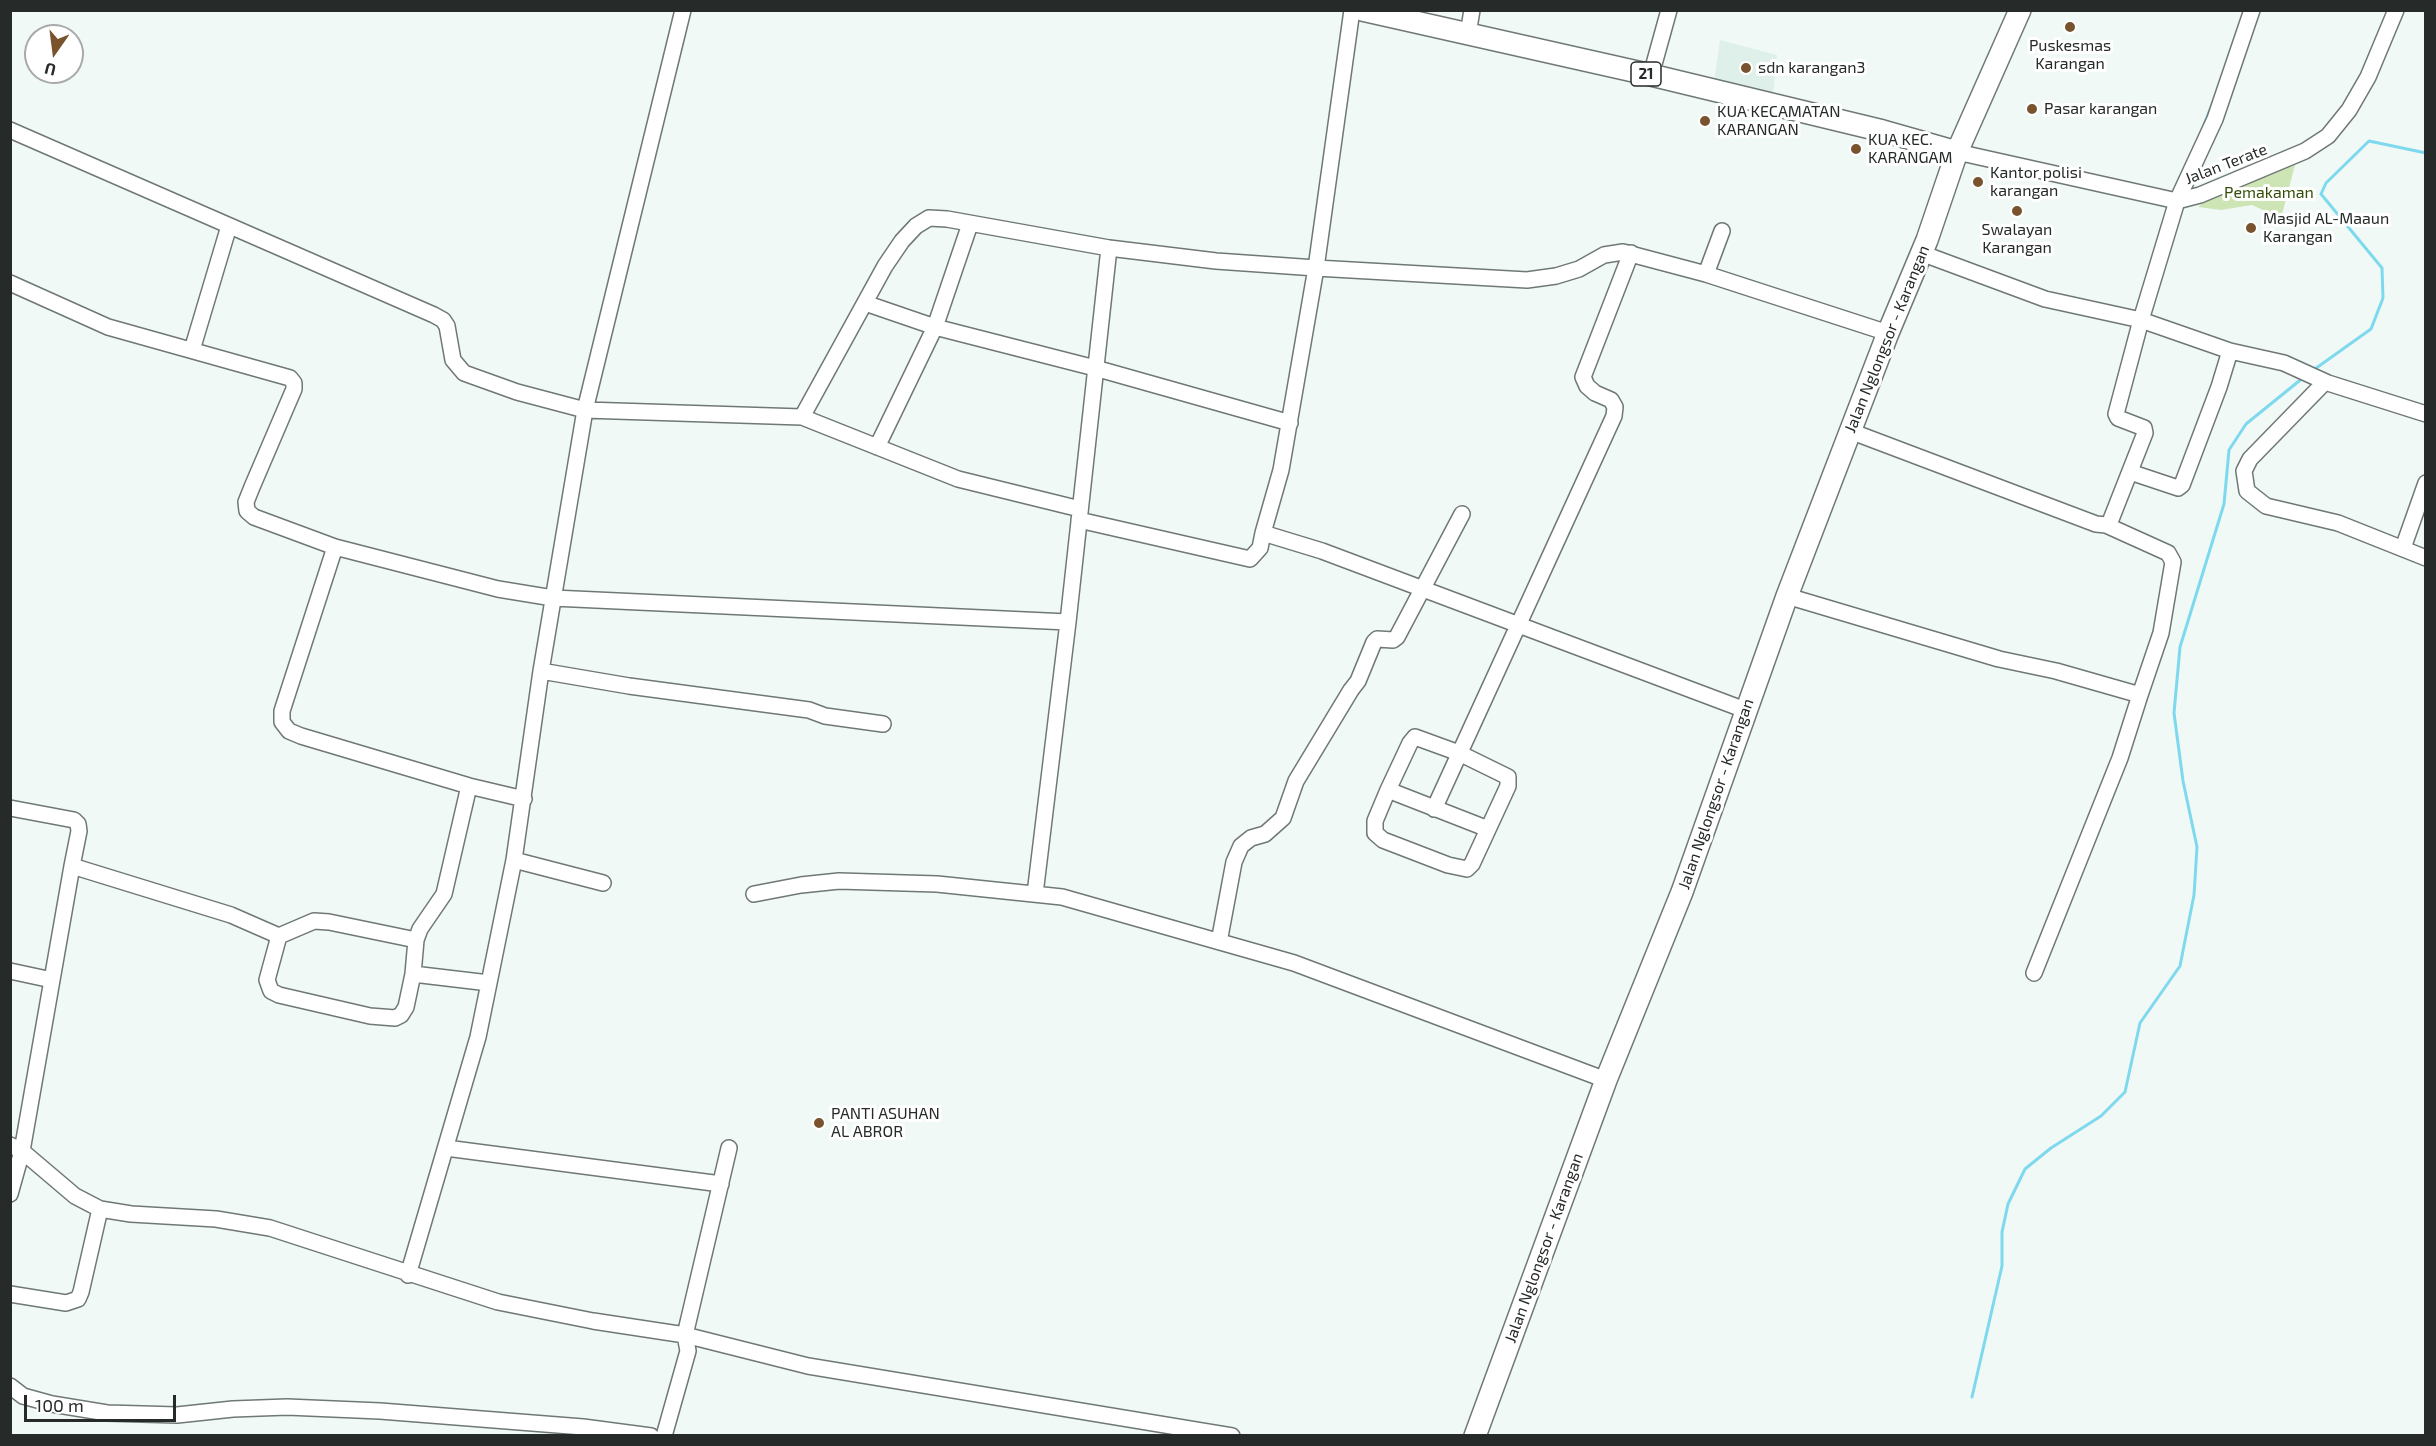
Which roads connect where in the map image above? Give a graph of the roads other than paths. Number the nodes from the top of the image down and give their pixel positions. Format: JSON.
{"nodes":[{"id":1,"x":683,"y":10,"type":"edge"},
{"id":2,"x":1352,"y":10,"type":"edge"},
{"id":3,"x":1362,"y":10,"type":"edge"},
{"id":4,"x":1472,"y":10,"type":"edge"},
{"id":5,"x":1669,"y":10,"type":"edge"},
{"id":6,"x":2020,"y":10,"type":"edge"},
{"id":7,"x":2252,"y":10,"type":"edge"},
{"id":8,"x":2396,"y":10,"type":"edge"},
{"id":9,"x":1468,"y":34,"type":"junction"},
{"id":10,"x":1651,"y":75,"type":"junction"},
{"id":11,"x":10,"y":130,"type":"edge"},
{"id":12,"x":1957,"y":152,"type":"junction"},
{"id":13,"x":2177,"y":201,"type":"junction"},
{"id":14,"x":970,"y":224,"type":"junction"},
{"id":15,"x":229,"y":226,"type":"junction"},
{"id":16,"x":1722,"y":231,"type":"dead end"},
{"id":17,"x":1110,"y":248,"type":"junction"},
{"id":18,"x":1631,"y":253,"type":"junction"},
{"id":19,"x":1921,"y":253,"type":"junction"},
{"id":20,"x":1316,"y":268,"type":"junction"},
{"id":21,"x":1706,"y":274,"type":"junction"},
{"id":22,"x":10,"y":283,"type":"edge"},
{"id":23,"x":866,"y":303,"type":"junction"},
{"id":24,"x":2141,"y":320,"type":"junction"},
{"id":25,"x":935,"y":327,"type":"junction"},
{"id":26,"x":1888,"y":333,"type":"junction"},
{"id":27,"x":192,"y":350,"type":"junction"},
{"id":28,"x":2230,"y":351,"type":"junction"},
{"id":29,"x":1095,"y":368,"type":"junction"},
{"id":30,"x":2323,"y":381,"type":"junction"},
{"id":31,"x":585,"y":410,"type":"junction"},
{"id":32,"x":2426,"y":414,"type":"edge"},
{"id":33,"x":802,"y":417,"type":"junction"},
{"id":34,"x":1290,"y":423,"type":"junction"},
{"id":35,"x":1850,"y":431,"type":"junction"},
{"id":36,"x":878,"y":447,"type":"junction"},
{"id":37,"x":2130,"y":472,"type":"junction"},
{"id":38,"x":2426,"y":483,"type":"edge"},
{"id":39,"x":1462,"y":514,"type":"dead end"},
{"id":40,"x":1079,"y":515,"type":"junction"},
{"id":41,"x":2106,"y":525,"type":"junction"},
{"id":42,"x":1263,"y":533,"type":"junction"},
{"id":43,"x":335,"y":547,"type":"junction"},
{"id":44,"x":2403,"y":548,"type":"junction"},
{"id":45,"x":2426,"y":558,"type":"edge"},
{"id":46,"x":1420,"y":589,"type":"junction"},
{"id":47,"x":1787,"y":596,"type":"junction"},
{"id":48,"x":553,"y":598,"type":"junction"},
{"id":49,"x":1068,"y":622,"type":"junction"},
{"id":50,"x":1519,"y":627,"type":"junction"},
{"id":51,"x":541,"y":671,"type":"junction"},
{"id":52,"x":2140,"y":695,"type":"junction"},
{"id":53,"x":1745,"y":710,"type":"junction"},
{"id":54,"x":883,"y":723,"type":"dead end"},
{"id":55,"x":1460,"y":753,"type":"junction"},
{"id":56,"x":469,"y":786,"type":"junction"},
{"id":57,"x":1388,"y":790,"type":"junction"},
{"id":58,"x":524,"y":799,"type":"junction"},
{"id":59,"x":10,"y":808,"type":"edge"},
{"id":60,"x":1434,"y":809,"type":"junction"},
{"id":61,"x":1488,"y":829,"type":"junction"},
{"id":62,"x":514,"y":860,"type":"junction"},
{"id":63,"x":72,"y":866,"type":"junction"},
{"id":64,"x":603,"y":883,"type":"dead end"},
{"id":65,"x":754,"y":894,"type":"dead end"},
{"id":66,"x":1035,"y":894,"type":"junction"},
{"id":67,"x":279,"y":936,"type":"junction"},
{"id":68,"x":416,"y":940,"type":"junction"},
{"id":69,"x":1219,"y":942,"type":"junction"},
{"id":70,"x":10,"y":971,"type":"edge"},
{"id":71,"x":2034,"y":973,"type":"dead end"},
{"id":72,"x":413,"y":974,"type":"junction"},
{"id":73,"x":52,"y":980,"type":"junction"},
{"id":74,"x":489,"y":983,"type":"junction"},
{"id":75,"x":1606,"y":1080,"type":"junction"},
{"id":76,"x":16,"y":1148,"type":"edge"},
{"id":77,"x":446,"y":1148,"type":"junction"},
{"id":78,"x":729,"y":1148,"type":"dead end"},
{"id":79,"x":720,"y":1184,"type":"junction"},
{"id":80,"x":10,"y":1194,"type":"edge"},
{"id":81,"x":100,"y":1209,"type":"junction"},
{"id":82,"x":408,"y":1275,"type":"junction"},
{"id":83,"x":10,"y":1294,"type":"edge"},
{"id":84,"x":685,"y":1335,"type":"junction"},
{"id":85,"x":10,"y":1386,"type":"edge"},
{"id":86,"x":651,"y":1436,"type":"edge"},
{"id":87,"x":664,"y":1436,"type":"edge"},
{"id":88,"x":1232,"y":1436,"type":"edge"},
{"id":89,"x":1475,"y":1436,"type":"edge"}],
"edges":[{"from":1,"to":31,"type":"street"},
{"from":2,"to":20,"type":"street"},
{"from":3,"to":9,"type":"highway","number":"21"},
{"from":4,"to":9,"type":"street"},
{"from":5,"to":10,"type":"street"},
{"from":6,"to":12,"type":"highway","name":"Jalan Nglongsor - Karangan"},
{"from":7,"to":13,"type":"street"},
{"from":8,"to":13,"type":"street","name":"Jalan Terate"},
{"from":9,"to":10,"type":"highway","number":"21"},
{"from":10,"to":12,"type":"highway","number":"21"},
{"from":11,"to":15,"type":"street"},
{"from":12,"to":13,"type":"street","name":"Jalan Terate"},
{"from":12,"to":19,"type":"highway","name":"Jalan Nglongsor - Karangan"},
{"from":13,"to":24,"type":"street"},
{"from":14,"to":17,"type":"street"},
{"from":14,"to":23,"type":"street"},
{"from":14,"to":25,"type":"street"},
{"from":15,"to":27,"type":"street"},
{"from":15,"to":31,"type":"street"},
{"from":16,"to":21,"type":"street"},
{"from":17,"to":20,"type":"street"},
{"from":17,"to":29,"type":"street"},
{"from":18,"to":20,"type":"street"},
{"from":18,"to":21,"type":"street"},
{"from":18,"to":50,"type":"street"},
{"from":19,"to":24,"type":"street"},
{"from":19,"to":26,"type":"highway","name":"Jalan Nglongsor - Karangan"},
{"from":20,"to":34,"type":"street"},
{"from":21,"to":26,"type":"street"},
{"from":22,"to":27,"type":"street"},
{"from":23,"to":25,"type":"street"},
{"from":23,"to":33,"type":"street"},
{"from":24,"to":28,"type":"street"},
{"from":24,"to":37,"type":"street"},
{"from":25,"to":29,"type":"street"},
{"from":25,"to":36,"type":"street"},
{"from":26,"to":35,"type":"highway","name":"Jalan Nglongsor - Karangan"},
{"from":27,"to":43,"type":"street"},
{"from":28,"to":30,"type":"street"},
{"from":28,"to":37,"type":"street"},
{"from":29,"to":34,"type":"street"},
{"from":29,"to":40,"type":"street"},
{"from":30,"to":32,"type":"street"},
{"from":30,"to":44,"type":"street"},
{"from":31,"to":33,"type":"street"},
{"from":31,"to":48,"type":"street"},
{"from":33,"to":36,"type":"street"},
{"from":34,"to":42,"type":"street"},
{"from":35,"to":41,"type":"street"},
{"from":35,"to":47,"type":"highway","name":"Jalan Nglongsor - Karangan"},
{"from":36,"to":40,"type":"street"},
{"from":37,"to":41,"type":"street"},
{"from":38,"to":44,"type":"street"},
{"from":39,"to":46,"type":"street"},
{"from":40,"to":42,"type":"street"},
{"from":40,"to":49,"type":"street"},
{"from":41,"to":52,"type":"street"},
{"from":42,"to":46,"type":"street"},
{"from":43,"to":48,"type":"street"},
{"from":43,"to":56,"type":"street"},
{"from":44,"to":45,"type":"street"},
{"from":46,"to":50,"type":"street"},
{"from":46,"to":69,"type":"street"},
{"from":47,"to":52,"type":"street"},
{"from":47,"to":53,"type":"highway","name":"Jalan Nglongsor - Karangan"},
{"from":48,"to":49,"type":"street"},
{"from":48,"to":51,"type":"street"},
{"from":49,"to":66,"type":"street"},
{"from":50,"to":53,"type":"street"},
{"from":50,"to":55,"type":"street"},
{"from":51,"to":54,"type":"street"},
{"from":51,"to":58,"type":"street"},
{"from":52,"to":71,"type":"street"},
{"from":53,"to":75,"type":"highway","name":"Jalan Nglongsor - Karangan"},
{"from":55,"to":57,"type":"street"},
{"from":55,"to":60,"type":"street"},
{"from":55,"to":61,"type":"street"},
{"from":56,"to":58,"type":"street"},
{"from":56,"to":68,"type":"street"},
{"from":57,"to":60,"type":"street"},
{"from":57,"to":61,"type":"street"},
{"from":58,"to":62,"type":"street"},
{"from":59,"to":63,"type":"street"},
{"from":60,"to":61,"type":"street"},
{"from":62,"to":64,"type":"street"},
{"from":62,"to":74,"type":"street"},
{"from":63,"to":67,"type":"street"},
{"from":63,"to":73,"type":"street"},
{"from":65,"to":66,"type":"street"},
{"from":66,"to":69,"type":"street"},
{"from":67,"to":68,"type":"street"},
{"from":67,"to":72,"type":"street"},
{"from":68,"to":72,"type":"street"},
{"from":69,"to":75,"type":"street"},
{"from":70,"to":73,"type":"street"},
{"from":72,"to":74,"type":"street"},
{"from":73,"to":76,"type":"street"},
{"from":74,"to":77,"type":"street"},
{"from":75,"to":89,"type":"highway","name":"Jalan Nglongsor - Karangan"},
{"from":76,"to":80,"type":"street"},
{"from":76,"to":81,"type":"street"},
{"from":77,"to":79,"type":"street"},
{"from":77,"to":82,"type":"street"},
{"from":78,"to":79,"type":"street"},
{"from":79,"to":84,"type":"street"},
{"from":81,"to":82,"type":"street"},
{"from":81,"to":83,"type":"street"},
{"from":82,"to":84,"type":"street"},
{"from":84,"to":87,"type":"street"},
{"from":84,"to":88,"type":"street"},
{"from":85,"to":86,"type":"street"}]}
